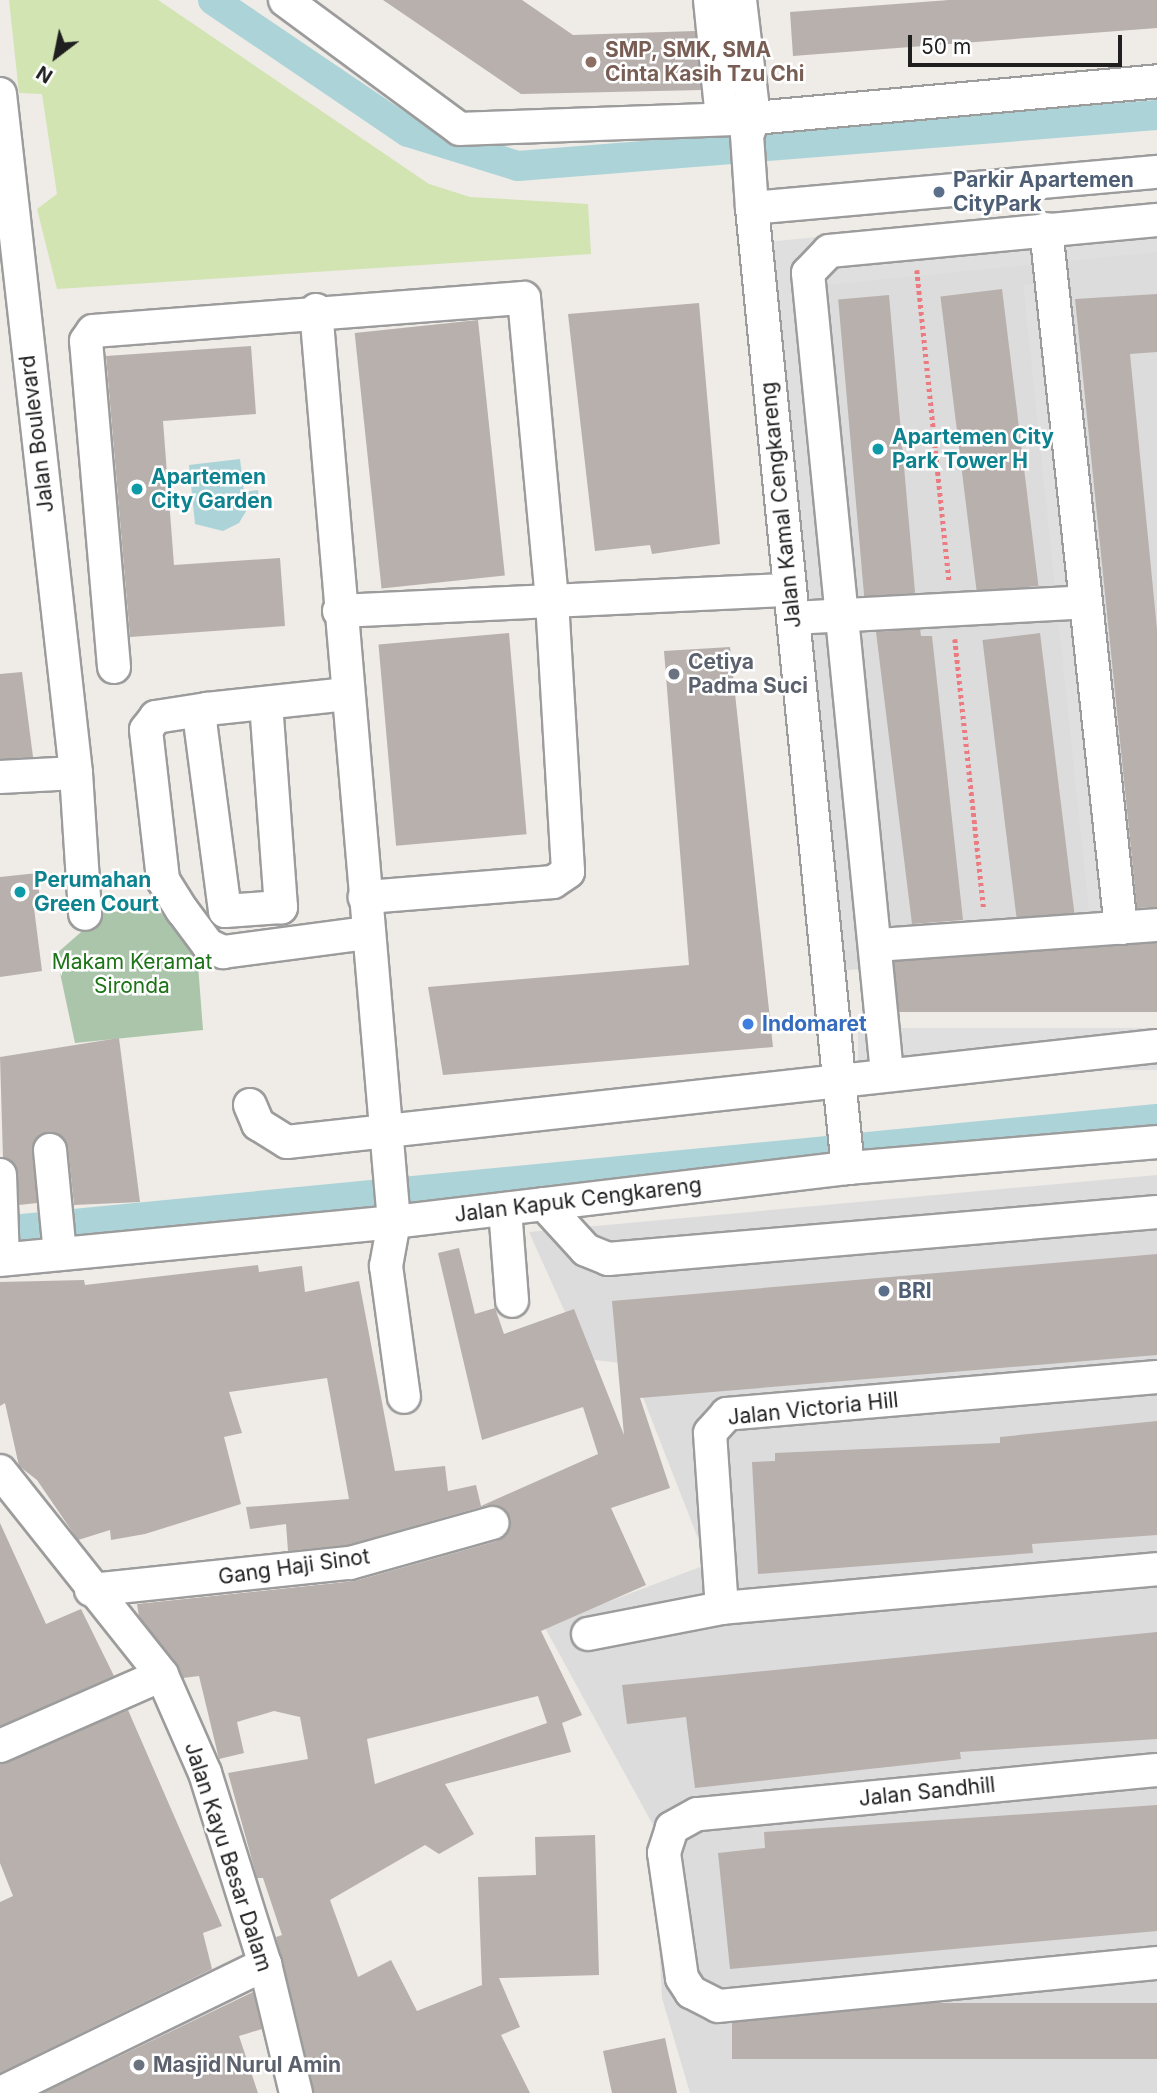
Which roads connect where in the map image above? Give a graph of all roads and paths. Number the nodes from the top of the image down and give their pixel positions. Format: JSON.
{"nodes":[{"id":1,"x":285,"y":0,"type":"edge"},
{"id":2,"x":710,"y":0,"type":"edge"},
{"id":3,"x":740,"y":0,"type":"edge"},
{"id":4,"x":1157,"y":81,"type":"edge"},
{"id":5,"x":0,"y":94,"type":"edge"},
{"id":6,"x":743,"y":128,"type":"junction"},
{"id":7,"x":1157,"y":172,"type":"edge"},
{"id":8,"x":751,"y":197,"type":"junction"},
{"id":9,"x":1157,"y":220,"type":"edge"},
{"id":10,"x":1046,"y":229,"type":"junction"},
{"id":11,"x":9,"y":270,"type":"edge"},
{"id":12,"x":316,"y":310,"type":"junction"},
{"id":13,"x":552,"y":601,"type":"junction"},
{"id":14,"x":1086,"y":602,"type":"junction"},
{"id":15,"x":791,"y":604,"type":"junction"},
{"id":16,"x":339,"y":611,"type":"junction"},
{"id":17,"x":845,"y":616,"type":"junction"},
{"id":18,"x":114,"y":667,"type":"dead end"},
{"id":19,"x":347,"y":694,"type":"junction"},
{"id":20,"x":265,"y":703,"type":"junction"},
{"id":21,"x":207,"y":709,"type":"junction"},
{"id":22,"x":76,"y":773,"type":"junction"},
{"id":23,"x":0,"y":777,"type":"edge"},
{"id":24,"x":365,"y":897,"type":"junction"},
{"id":25,"x":85,"y":914,"type":"dead end"},
{"id":26,"x":1157,"y":925,"type":"edge"},
{"id":27,"x":1121,"y":928,"type":"junction"},
{"id":28,"x":368,"y":933,"type":"junction"},
{"id":29,"x":878,"y":946,"type":"junction"},
{"id":30,"x":1157,"y":1046,"type":"edge"},
{"id":31,"x":887,"y":1073,"type":"junction"},
{"id":32,"x":841,"y":1081,"type":"junction"},
{"id":33,"x":250,"y":1105,"type":"dead end"},
{"id":34,"x":1157,"y":1142,"type":"edge"},
{"id":35,"x":50,"y":1150,"type":"dead end"},
{"id":36,"x":385,"y":1150,"type":"junction"},
{"id":37,"x":848,"y":1164,"type":"junction"},
{"id":38,"x":0,"y":1175,"type":"edge"},
{"id":39,"x":544,"y":1204,"type":"junction"},
{"id":40,"x":505,"y":1209,"type":"junction"},
{"id":41,"x":1157,"y":1212,"type":"edge"},
{"id":42,"x":393,"y":1218,"type":"junction"},
{"id":43,"x":60,"y":1250,"type":"junction"},
{"id":44,"x":3,"y":1256,"type":"edge"},
{"id":45,"x":512,"y":1301,"type":"dead end"},
{"id":46,"x":1157,"y":1377,"type":"edge"},
{"id":47,"x":404,"y":1398,"type":"dead end"},
{"id":48,"x":0,"y":1471,"type":"edge"},
{"id":49,"x":492,"y":1523,"type":"dead end"},
{"id":50,"x":1157,"y":1569,"type":"edge"},
{"id":51,"x":91,"y":1590,"type":"junction"},
{"id":52,"x":722,"y":1608,"type":"junction"},
{"id":53,"x":588,"y":1634,"type":"dead end"},
{"id":54,"x":162,"y":1675,"type":"junction"},
{"id":55,"x":0,"y":1746,"type":"edge"},
{"id":56,"x":1157,"y":1770,"type":"edge"},
{"id":57,"x":1157,"y":1963,"type":"edge"},
{"id":58,"x":265,"y":1964,"type":"junction"},
{"id":59,"x":1,"y":2093,"type":"edge"},
{"id":60,"x":296,"y":2093,"type":"edge"}],
"edges":[{"from":1,"to":6,"type":"street"},
{"from":2,"to":6,"type":"street"},
{"from":3,"to":6,"type":"street"},
{"from":4,"to":6,"type":"street"},
{"from":5,"to":11,"type":"street","name":"Jalan Boulevard"},
{"from":6,"to":8,"type":"street","name":"Jalan Kamal Cengkareng"},
{"from":7,"to":8,"type":"street"},
{"from":8,"to":15,"type":"street","name":"Jalan Kamal Cengkareng"},
{"from":9,"to":10,"type":"street"},
{"from":10,"to":14,"type":"street"},
{"from":10,"to":17,"type":"street"},
{"from":11,"to":22,"type":"street","name":"Jalan Boulevard"},
{"from":12,"to":13,"type":"street"},
{"from":12,"to":16,"type":"street"},
{"from":12,"to":18,"type":"street"},
{"from":13,"to":15,"type":"street"},
{"from":13,"to":16,"type":"street"},
{"from":13,"to":24,"type":"street"},
{"from":14,"to":17,"type":"street"},
{"from":14,"to":27,"type":"street"},
{"from":15,"to":17,"type":"street"},
{"from":15,"to":32,"type":"street","name":"Jalan Kamal Cengkareng"},
{"from":16,"to":19,"type":"street"},
{"from":17,"to":29,"type":"street"},
{"from":19,"to":20,"type":"street"},
{"from":19,"to":24,"type":"street"},
{"from":20,"to":21,"type":"street"},
{"from":20,"to":21,"type":"street"},
{"from":21,"to":28,"type":"street"},
{"from":22,"to":23,"type":"street"},
{"from":22,"to":25,"type":"street","name":"Jalan Boulevard"},
{"from":24,"to":28,"type":"street"},
{"from":26,"to":27,"type":"street"},
{"from":27,"to":29,"type":"street"},
{"from":28,"to":36,"type":"street"},
{"from":29,"to":31,"type":"street"},
{"from":30,"to":31,"type":"street"},
{"from":31,"to":32,"type":"street"},
{"from":32,"to":36,"type":"street"},
{"from":32,"to":37,"type":"street","name":"Jalan Kamal Cengkareng"},
{"from":33,"to":36,"type":"street"},
{"from":34,"to":37,"type":"street","name":"Jalan Kapuk Cengkareng"},
{"from":35,"to":43,"type":"street"},
{"from":36,"to":42,"type":"street"},
{"from":37,"to":39,"type":"street","name":"Jalan Kapuk Cengkareng"},
{"from":38,"to":44,"type":"street"},
{"from":39,"to":40,"type":"street","name":"Jalan Kapuk Cengkareng"},
{"from":39,"to":41,"type":"street"},
{"from":40,"to":42,"type":"street","name":"Jalan Kapuk Cengkareng"},
{"from":40,"to":45,"type":"street"},
{"from":42,"to":43,"type":"street","name":"Jalan Kapuk Cengkareng"},
{"from":42,"to":47,"type":"street"},
{"from":43,"to":44,"type":"street","name":"Jalan Kapuk Cengkareng"},
{"from":46,"to":52,"type":"street","name":"Jalan Victoria Hill"},
{"from":48,"to":51,"type":"street","name":"Jalan Kayu Besar Dalam"},
{"from":49,"to":51,"type":"street","name":"Gang Haji Sinot"},
{"from":50,"to":52,"type":"street"},
{"from":51,"to":54,"type":"street","name":"Jalan Kayu Besar Dalam"},
{"from":52,"to":53,"type":"street"},
{"from":54,"to":55,"type":"street"},
{"from":54,"to":58,"type":"street","name":"Jalan Kayu Besar Dalam"},
{"from":56,"to":57,"type":"street","name":"Jalan Sandhill"},
{"from":58,"to":59,"type":"street"},
{"from":58,"to":60,"type":"street","name":"Jalan Kayu Besar Dalam"}]}
